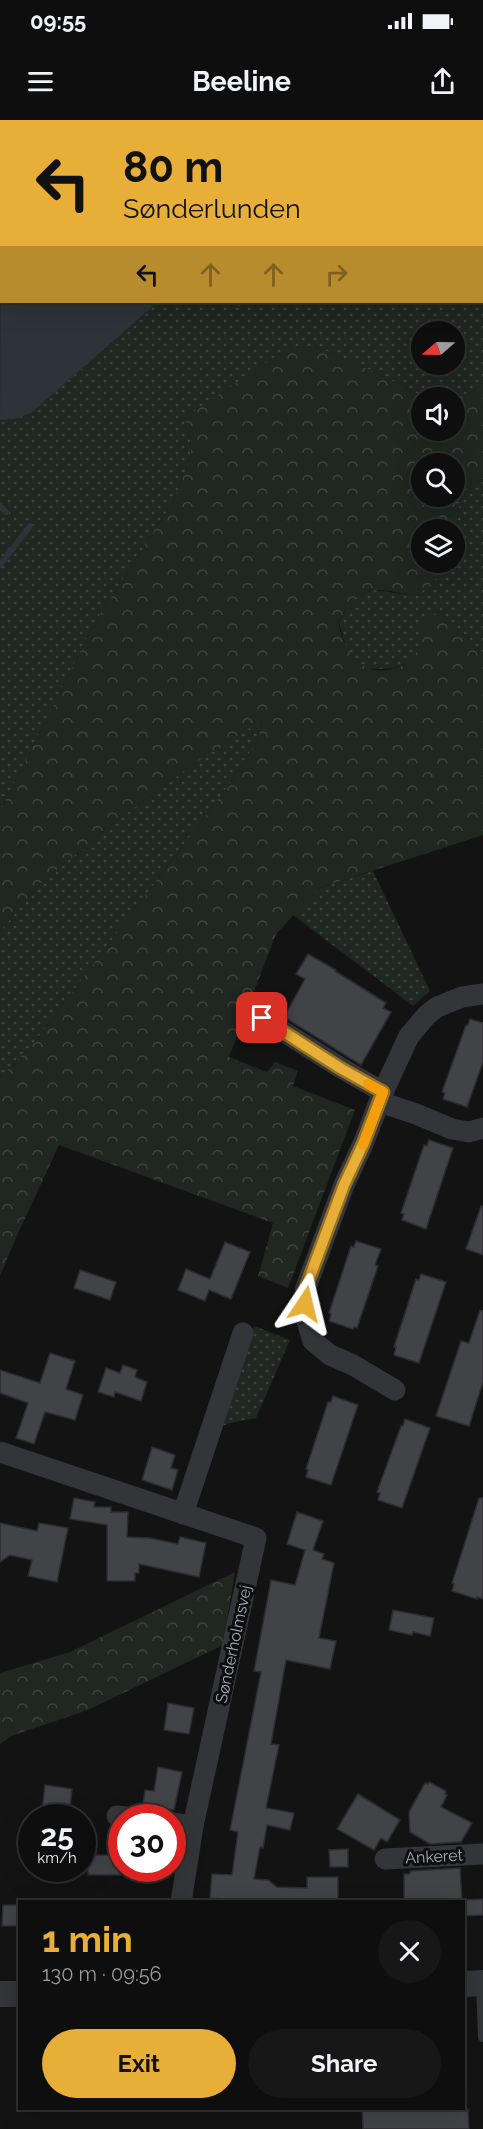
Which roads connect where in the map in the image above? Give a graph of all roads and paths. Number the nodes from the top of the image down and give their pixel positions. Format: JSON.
{"nodes":[{"id":1,"x":483,"y":994,"type":"edge"},
{"id":2,"x":262,"y":1018,"type":"dead end"},
{"id":3,"x":381,"y":1097,"type":"junction"},
{"id":4,"x":483,"y":1128,"type":"edge"},
{"id":5,"x":243,"y":1333,"type":"dead end"},
{"id":6,"x":395,"y":1390,"type":"dead end"},
{"id":7,"x":0,"y":1452,"type":"edge"},
{"id":8,"x":183,"y":1514,"type":"junction"},
{"id":9,"x":186,"y":1812,"type":"edge"},
{"id":10,"x":483,"y":1854,"type":"edge"},
{"id":11,"x":385,"y":1859,"type":"dead end"},
{"id":12,"x":182,"y":1882,"type":"edge"},
{"id":13,"x":181,"y":1900,"type":"edge"},
{"id":14,"x":476,"y":1984,"type":"edge"},
{"id":15,"x":0,"y":1994,"type":"edge"},
{"id":16,"x":18,"y":1994,"type":"edge"},
{"id":17,"x":483,"y":2037,"type":"edge"}],
"edges":[{"from":1,"to":3,"type":"street"},
{"from":2,"to":3,"type":"street"},
{"from":3,"to":4,"type":"street"},
{"from":3,"to":6,"type":"street"},
{"from":5,"to":8,"type":"street"},
{"from":7,"to":8,"type":"street","name":"Sønderholmsvej"},
{"from":8,"to":9,"type":"street","name":"Sønderholmsvej"},
{"from":10,"to":11,"type":"street","name":"Ankeret"},
{"from":12,"to":13,"type":"street","name":"Sønderholmsvej"},
{"from":14,"to":17,"type":"lane"},
{"from":15,"to":16,"type":"street"}]}
